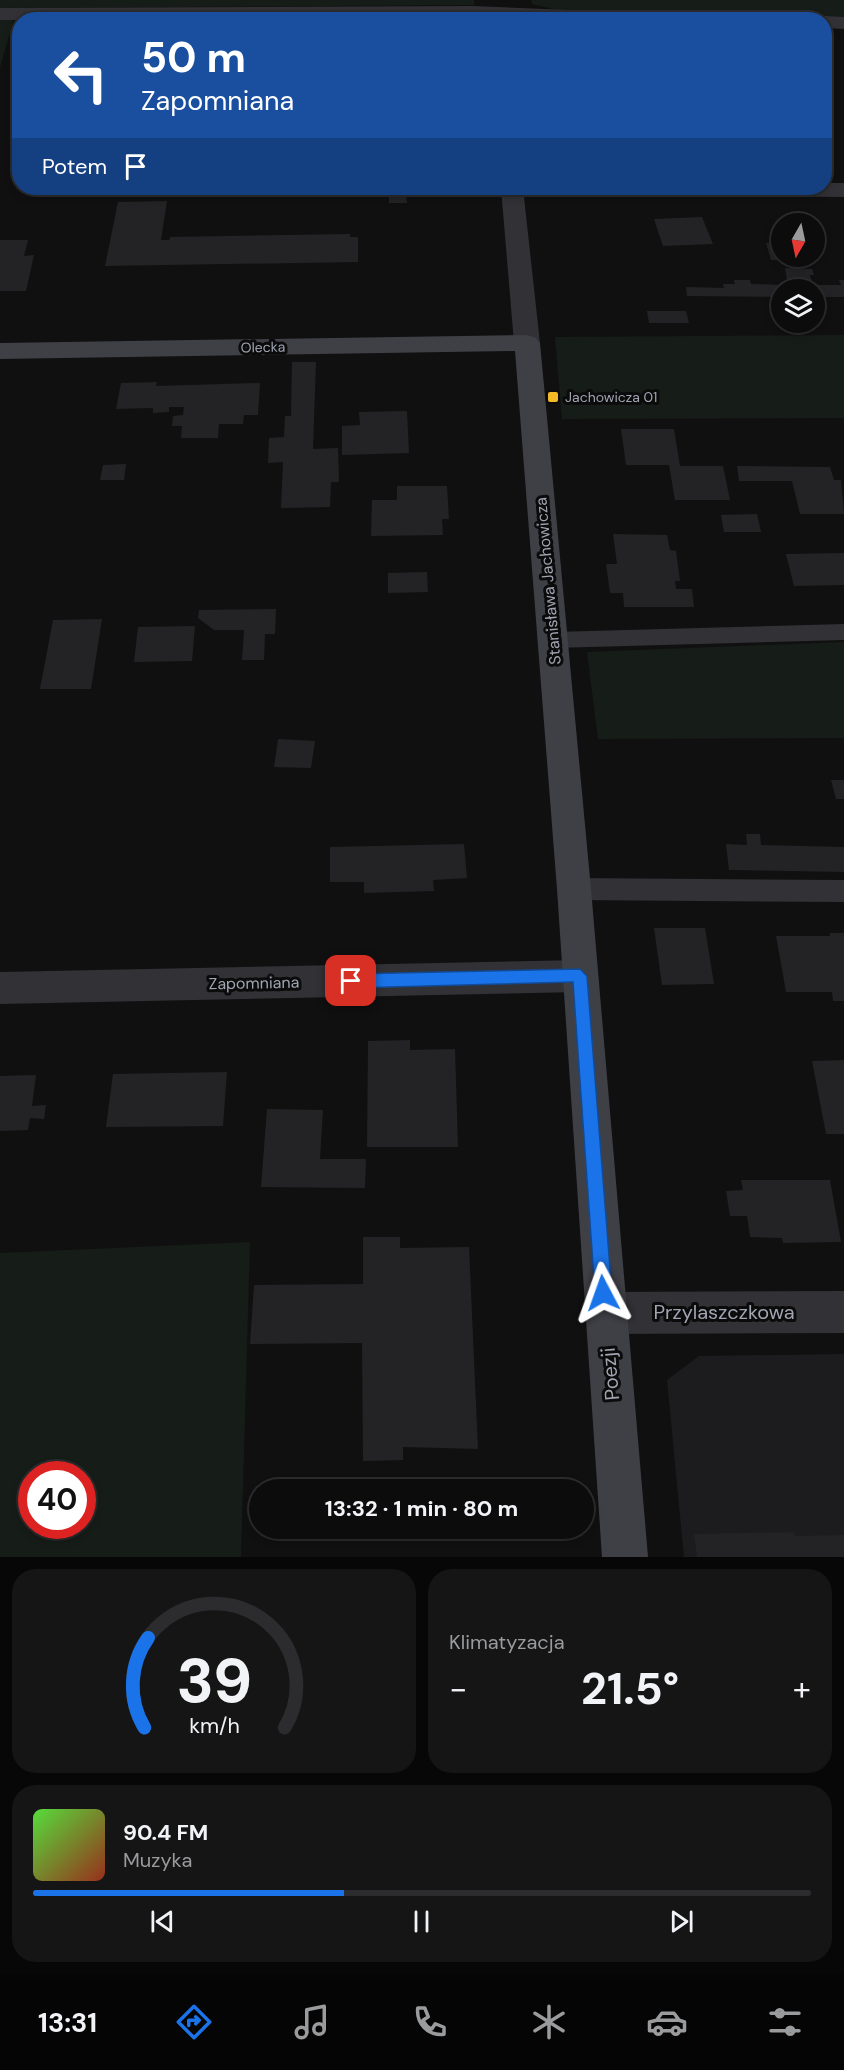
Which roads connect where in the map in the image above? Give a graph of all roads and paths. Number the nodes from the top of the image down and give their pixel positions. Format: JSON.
{"nodes":[{"id":1,"x":500,"y":11,"type":"edge"},
{"id":2,"x":333,"y":12,"type":"edge"},
{"id":3,"x":513,"y":195,"type":"edge"},
{"id":4,"x":527,"y":343,"type":"junction"},
{"id":5,"x":0,"y":351,"type":"edge"},
{"id":6,"x":844,"y":632,"type":"edge"},
{"id":7,"x":553,"y":640,"type":"junction"},
{"id":8,"x":574,"y":889,"type":"junction"},
{"id":9,"x":844,"y":891,"type":"edge"},
{"id":10,"x":580,"y":976,"type":"junction"},
{"id":11,"x":0,"y":988,"type":"edge"},
{"id":12,"x":605,"y":1312,"type":"junction"},
{"id":13,"x":844,"y":1312,"type":"edge"},
{"id":14,"x":624,"y":1557,"type":"edge"}],
"edges":[{"from":1,"to":2,"type":"street"},
{"from":3,"to":4,"type":"street","name":"Stanisława Jachowicza"},
{"from":4,"to":5,"type":"street","name":"Olecka"},
{"from":4,"to":7,"type":"street","name":"Stanisława Jachowicza"},
{"from":6,"to":7,"type":"lane"},
{"from":7,"to":8,"type":"street","name":"Stanisława Jachowicza"},
{"from":8,"to":9,"type":"lane"},
{"from":8,"to":10,"type":"street","name":"Stanisława Jachowicza"},
{"from":10,"to":11,"type":"street","name":"Zapomniana"},
{"from":10,"to":12,"type":"street","name":"Poezji"},
{"from":12,"to":13,"type":"street","name":"Przylaszczkowa"},
{"from":12,"to":14,"type":"street","name":"Poezji"}]}
